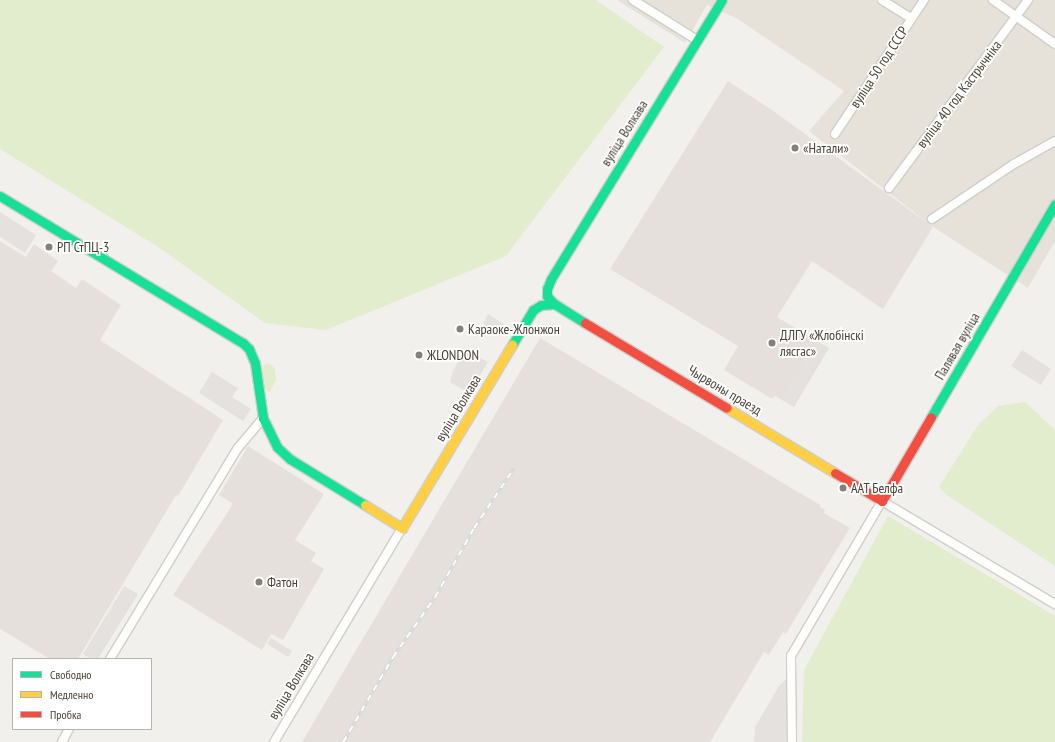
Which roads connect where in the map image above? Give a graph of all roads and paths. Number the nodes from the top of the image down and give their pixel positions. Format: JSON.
{"nodes":[{"id":1,"x":633,"y":0,"type":"edge"},
{"id":2,"x":722,"y":0,"type":"edge"},
{"id":3,"x":882,"y":0,"type":"edge"},
{"id":4,"x":924,"y":0,"type":"edge"},
{"id":5,"x":993,"y":0,"type":"edge"},
{"id":6,"x":1028,"y":0,"type":"edge"},
{"id":7,"x":1016,"y":17,"type":"junction"},
{"id":8,"x":911,"y":18,"type":"junction"},
{"id":9,"x":697,"y":40,"type":"junction"},
{"id":10,"x":1055,"y":44,"type":"edge"},
{"id":11,"x":835,"y":134,"type":"dead end"},
{"id":12,"x":1055,"y":141,"type":"edge"},
{"id":13,"x":889,"y":188,"type":"dead end"},
{"id":14,"x":0,"y":196,"type":"edge"},
{"id":15,"x":1055,"y":204,"type":"edge"},
{"id":16,"x":932,"y":219,"type":"dead end"},
{"id":17,"x":554,"y":304,"type":"junction"},
{"id":18,"x":263,"y":418,"type":"junction"},
{"id":19,"x":882,"y":501,"type":"junction"},
{"id":20,"x":402,"y":528,"type":"junction"},
{"id":21,"x":1055,"y":604,"type":"edge"},
{"id":22,"x":111,"y":658,"type":"edge"},
{"id":23,"x":68,"y":730,"type":"edge"},
{"id":24,"x":62,"y":742,"type":"edge"},
{"id":25,"x":274,"y":742,"type":"edge"},
{"id":26,"x":792,"y":742,"type":"edge"}],
"edges":[{"from":1,"to":9,"type":"street"},
{"from":2,"to":9,"type":"street","name":"вуліца Волкава"},
{"from":3,"to":8,"type":"street"},
{"from":4,"to":8,"type":"street","name":"вуліца 50 год СССР"},
{"from":5,"to":7,"type":"street"},
{"from":6,"to":7,"type":"street","name":"вуліца 40 год Кастрычніка"},
{"from":7,"to":10,"type":"street"},
{"from":7,"to":13,"type":"street","name":"вуліца 40 год Кастрычніка"},
{"from":8,"to":11,"type":"street","name":"вуліца 50 год СССР"},
{"from":9,"to":17,"type":"street","name":"вуліца Волкава"},
{"from":12,"to":16,"type":"street"},
{"from":14,"to":18,"type":"street"},
{"from":15,"to":19,"type":"street","name":"Палявая вуліца"},
{"from":17,"to":19,"type":"street","name":"Чырвоны праезд"},
{"from":17,"to":20,"type":"street","name":"вуліца Волкава"},
{"from":18,"to":20,"type":"street"},
{"from":18,"to":22,"type":"street"},
{"from":19,"to":21,"type":"street","name":"Чырвоны праезд"},
{"from":19,"to":26,"type":"street"},
{"from":20,"to":25,"type":"street","name":"вуліца Волкава"},
{"from":23,"to":24,"type":"street"}]}
